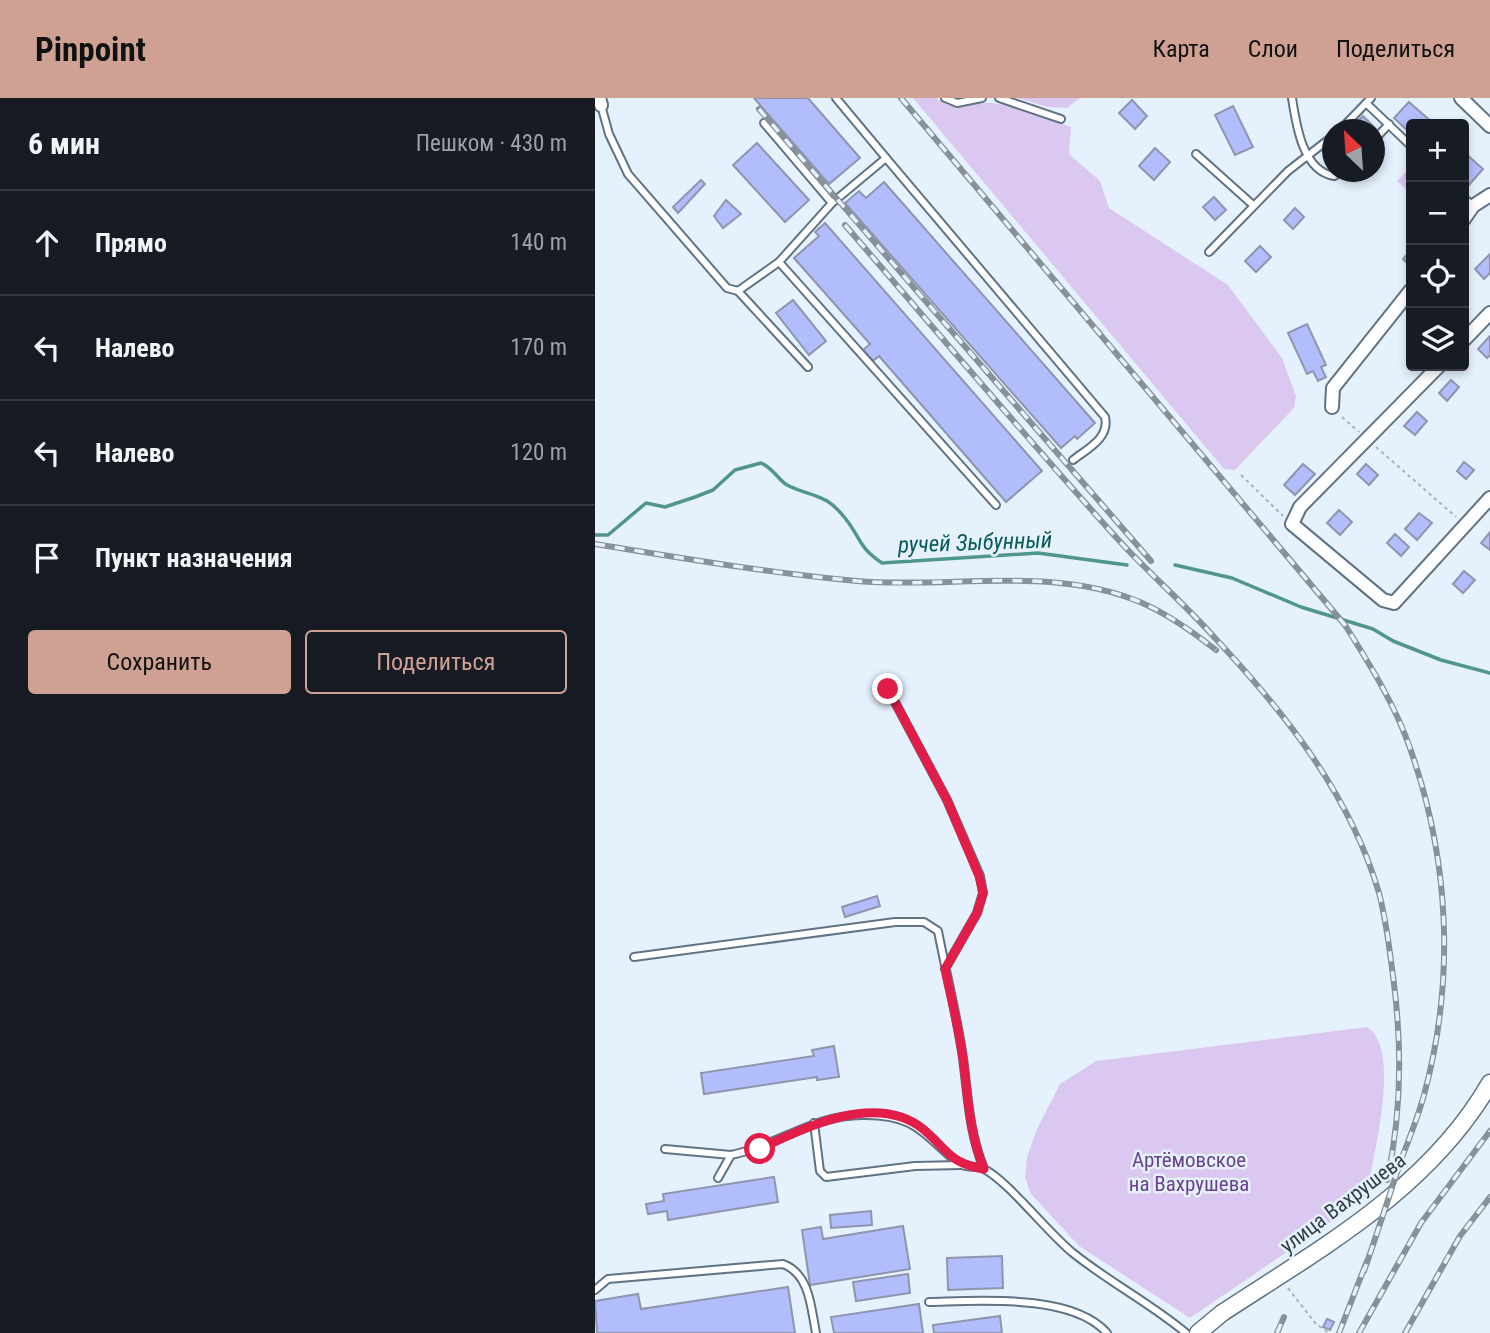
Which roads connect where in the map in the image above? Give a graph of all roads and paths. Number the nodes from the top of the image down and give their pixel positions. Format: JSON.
{"nodes":[{"id":1,"x":836,"y":98,"type":"edge"},
{"id":2,"x":945,"y":98,"type":"edge"},
{"id":3,"x":982,"y":98,"type":"edge"},
{"id":4,"x":999,"y":98,"type":"edge"},
{"id":5,"x":1292,"y":98,"type":"edge"},
{"id":6,"x":1461,"y":98,"type":"edge"},
{"id":7,"x":1369,"y":101,"type":"edge"},
{"id":8,"x":600,"y":102,"type":"edge"},
{"id":9,"x":1061,"y":119,"type":"dead end"},
{"id":10,"x":1352,"y":119,"type":"edge"},
{"id":11,"x":764,"y":123,"type":"dead end"},
{"id":12,"x":1389,"y":124,"type":"junction"},
{"id":13,"x":1490,"y":126,"type":"edge"},
{"id":14,"x":1385,"y":128,"type":"edge"},
{"id":15,"x":1406,"y":141,"type":"edge"},
{"id":16,"x":1322,"y":146,"type":"edge"},
{"id":17,"x":1196,"y":154,"type":"dead end"},
{"id":18,"x":886,"y":158,"type":"junction"},
{"id":19,"x":1309,"y":158,"type":"junction"},
{"id":20,"x":1322,"y":170,"type":"edge"},
{"id":21,"x":1490,"y":195,"type":"edge"},
{"id":22,"x":1469,"y":202,"type":"edge"},
{"id":23,"x":832,"y":203,"type":"junction"},
{"id":24,"x":1253,"y":205,"type":"junction"},
{"id":25,"x":1209,"y":253,"type":"dead end"},
{"id":26,"x":779,"y":262,"type":"junction"},
{"id":27,"x":738,"y":291,"type":"junction"},
{"id":28,"x":1406,"y":296,"type":"edge"},
{"id":29,"x":1490,"y":313,"type":"edge"},
{"id":30,"x":1469,"y":335,"type":"edge"},
{"id":31,"x":808,"y":367,"type":"dead end"},
{"id":32,"x":1434,"y":371,"type":"edge"},
{"id":33,"x":1332,"y":407,"type":"joint"},
{"id":34,"x":1366,"y":438,"type":"junction"},
{"id":35,"x":1073,"y":460,"type":"dead end"},
{"id":36,"x":1241,"y":475,"type":"dead end"},
{"id":37,"x":1490,"y":498,"type":"edge"},
{"id":38,"x":996,"y":505,"type":"dead end"},
{"id":39,"x":1292,"y":524,"type":"junction"},
{"id":40,"x":1465,"y":525,"type":"junction"},
{"id":41,"x":888,"y":689,"type":"dead end"},
{"id":42,"x":634,"y":957,"type":"dead end"},
{"id":43,"x":945,"y":969,"type":"junction"},
{"id":44,"x":1490,"y":1083,"type":"edge"},
{"id":45,"x":814,"y":1123,"type":"junction"},
{"id":46,"x":665,"y":1149,"type":"dead end"},
{"id":47,"x":731,"y":1155,"type":"junction"},
{"id":48,"x":961,"y":1166,"type":"junction"},
{"id":49,"x":984,"y":1169,"type":"junction"},
{"id":50,"x":718,"y":1178,"type":"dead end"},
{"id":51,"x":1279,"y":1276,"type":"junction"},
{"id":52,"x":595,"y":1290,"type":"edge"},
{"id":53,"x":929,"y":1303,"type":"dead end"},
{"id":54,"x":816,"y":1333,"type":"edge"},
{"id":55,"x":1107,"y":1333,"type":"edge"},
{"id":56,"x":1186,"y":1333,"type":"edge"},
{"id":57,"x":1198,"y":1333,"type":"edge"},
{"id":58,"x":1329,"y":1333,"type":"edge"}],
"edges":[{"from":1,"to":18,"type":"lane"},
{"from":2,"to":3,"type":"lane"},
{"from":4,"to":9,"type":"lane"},
{"from":5,"to":19,"type":"lane"},
{"from":6,"to":13,"type":"street"},
{"from":7,"to":10,"type":"lane"},
{"from":7,"to":12,"type":"lane"},
{"from":8,"to":27,"type":"lane"},
{"from":11,"to":23,"type":"lane"},
{"from":12,"to":14,"type":"lane"},
{"from":12,"to":15,"type":"lane"},
{"from":16,"to":19,"type":"lane"},
{"from":17,"to":24,"type":"lane"},
{"from":18,"to":23,"type":"lane"},
{"from":18,"to":35,"type":"lane"},
{"from":19,"to":20,"type":"lane"},
{"from":19,"to":24,"type":"lane"},
{"from":21,"to":22,"type":"street"},
{"from":23,"to":26,"type":"lane"},
{"from":24,"to":25,"type":"lane"},
{"from":26,"to":27,"type":"lane"},
{"from":26,"to":38,"type":"lane"},
{"from":27,"to":31,"type":"lane"},
{"from":28,"to":33,"type":"street"},
{"from":29,"to":30,"type":"street"},
{"from":32,"to":34,"type":"street"},
{"from":33,"to":34,"type":"path"},
{"from":34,"to":39,"type":"street"},
{"from":34,"to":40,"type":"path"},
{"from":36,"to":39,"type":"path"},
{"from":37,"to":40,"type":"street"},
{"from":39,"to":40,"type":"street"},
{"from":41,"to":43,"type":"lane"},
{"from":42,"to":43,"type":"lane"},
{"from":43,"to":49,"type":"lane"},
{"from":44,"to":51,"type":"main road","name":"улица Вахрушева"},
{"from":45,"to":47,"type":"lane"},
{"from":45,"to":48,"type":"lane"},
{"from":45,"to":48,"type":"lane"},
{"from":46,"to":47,"type":"lane"},
{"from":47,"to":50,"type":"lane"},
{"from":48,"to":49,"type":"lane"},
{"from":49,"to":56,"type":"lane"},
{"from":51,"to":57,"type":"main road","name":"улица Вахрушева"},
{"from":51,"to":58,"type":"path"},
{"from":52,"to":54,"type":"lane"},
{"from":53,"to":55,"type":"lane"}]}
